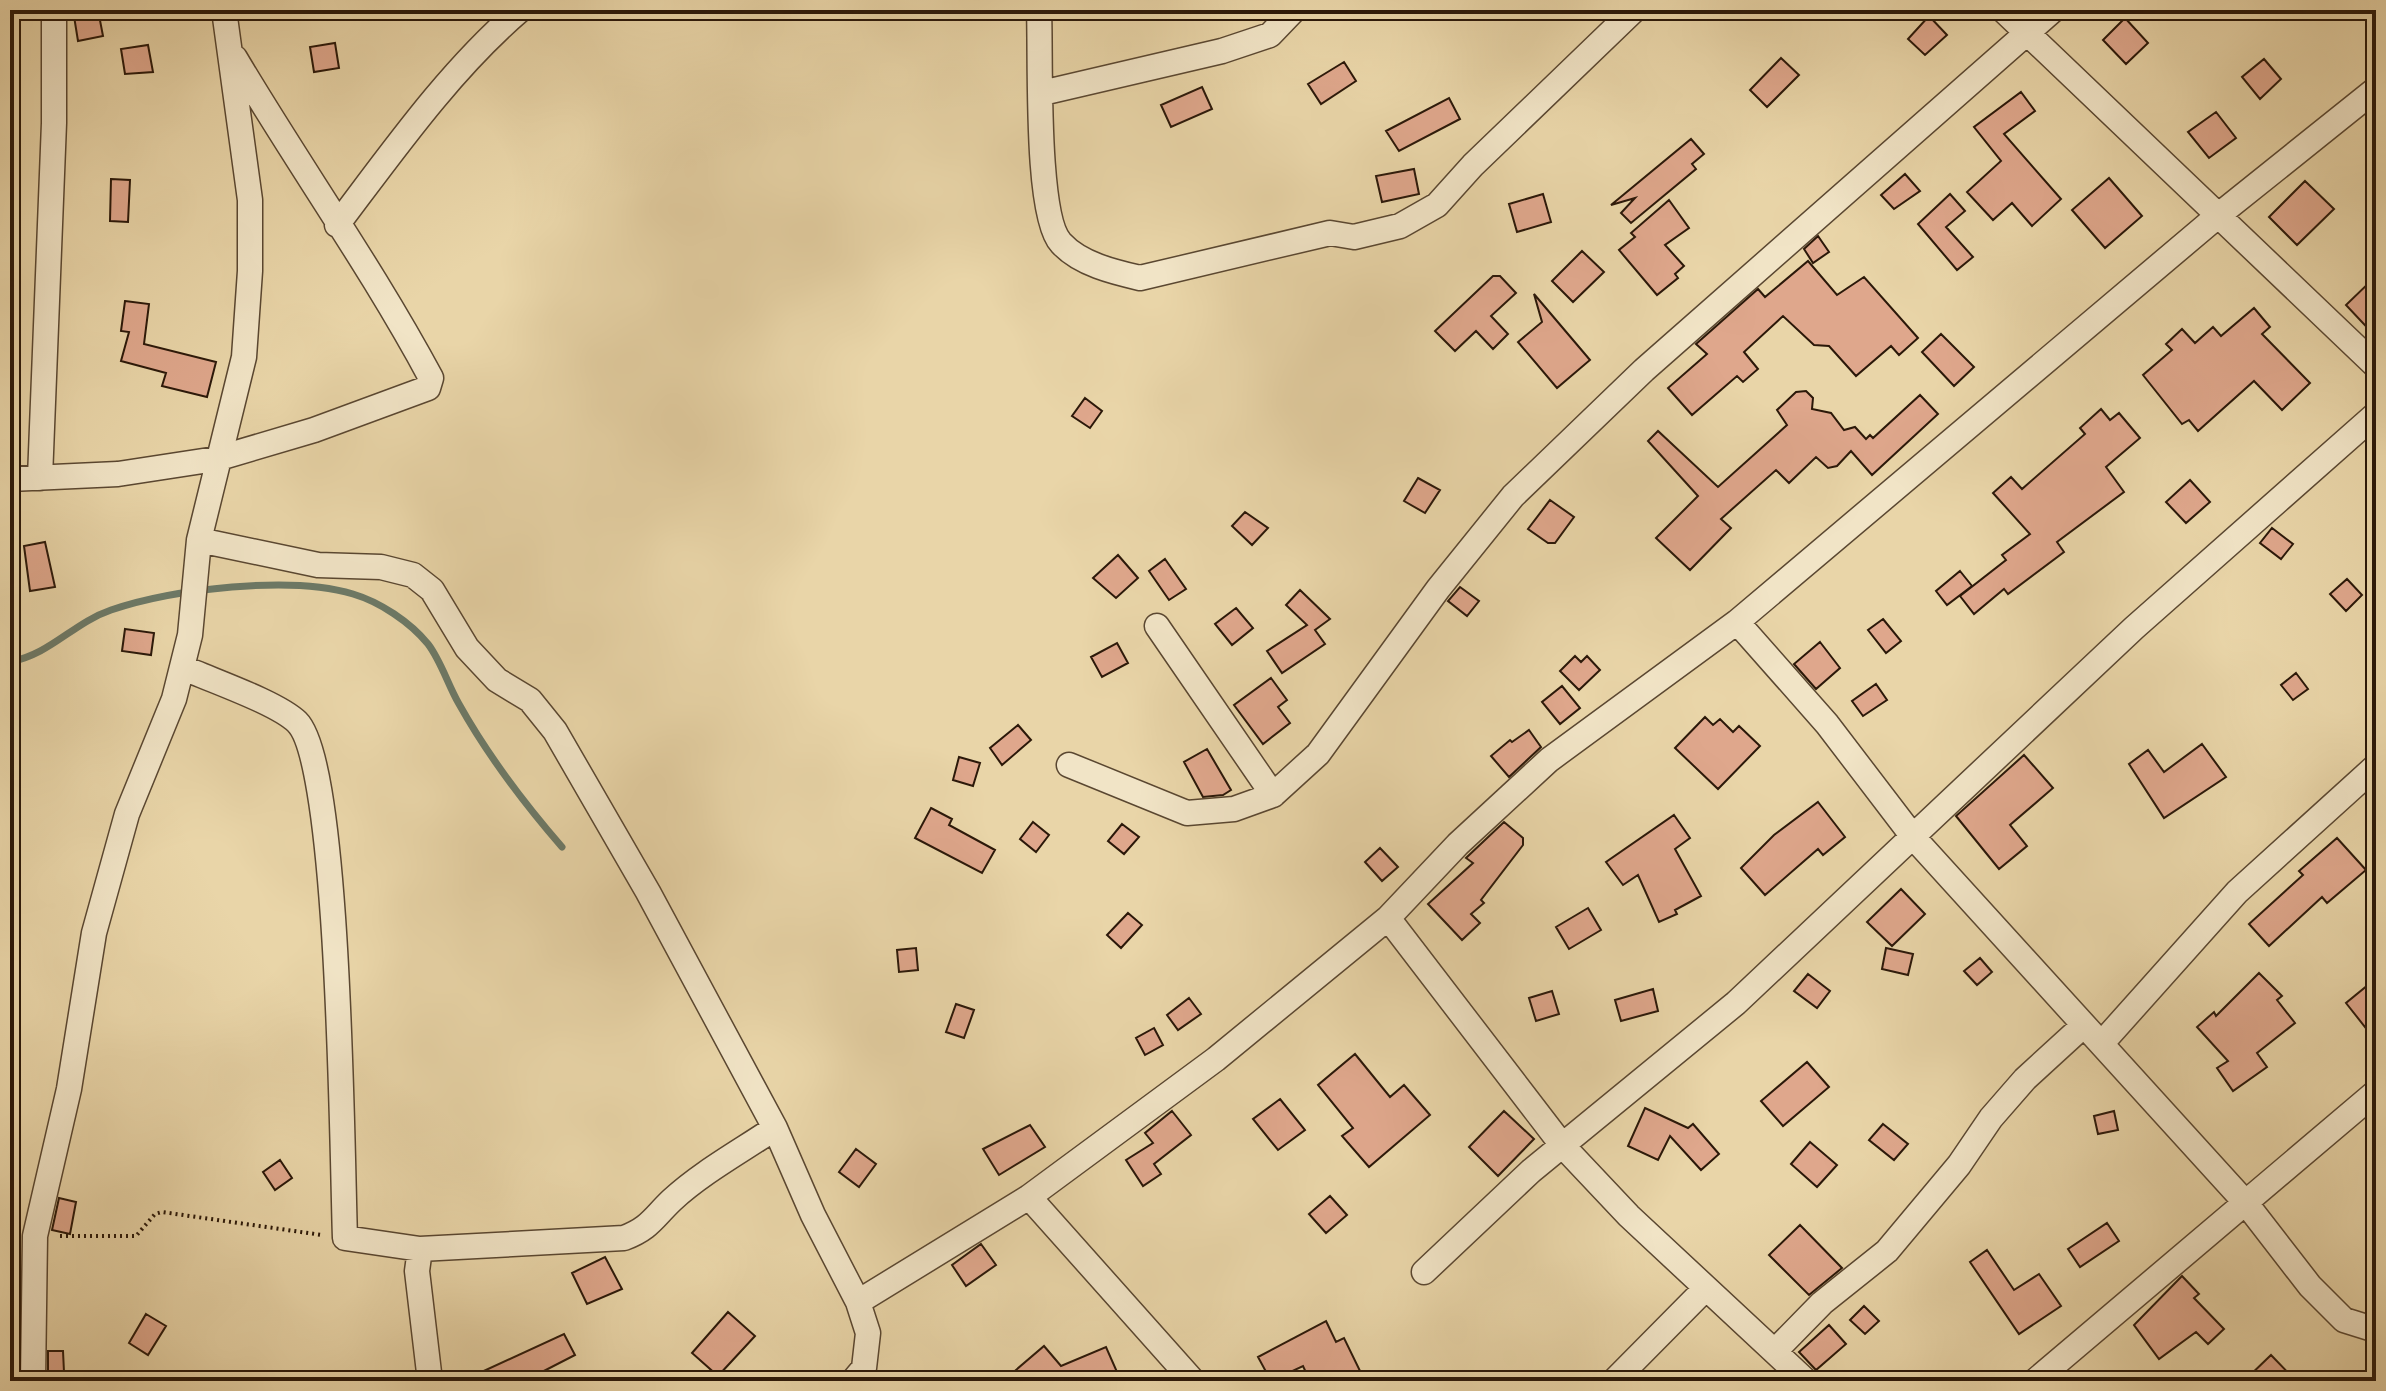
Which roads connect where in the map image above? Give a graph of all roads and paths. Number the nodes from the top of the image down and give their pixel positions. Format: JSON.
{"nodes":[{"id":1,"x":54,"y":10,"type":"edge"},
{"id":2,"x":224,"y":10,"type":"edge"},
{"id":3,"x":520,"y":10,"type":"edge"},
{"id":4,"x":1039,"y":10,"type":"edge"},
{"id":5,"x":1294,"y":10,"type":"edge"},
{"id":6,"x":1634,"y":10,"type":"edge"},
{"id":7,"x":2003,"y":10,"type":"edge"},
{"id":8,"x":2053,"y":10,"type":"edge"},
{"id":9,"x":2025,"y":34,"type":"junction"},
{"id":10,"x":228,"y":45,"type":"junction"},
{"id":11,"x":2376,"y":89,"type":"edge"},
{"id":12,"x":1042,"y":93,"type":"junction"},
{"id":13,"x":2220,"y":214,"type":"junction"},
{"id":14,"x":337,"y":225,"type":"junction"},
{"id":15,"x":2376,"y":366,"type":"edge"},
{"id":16,"x":2376,"y":414,"type":"edge"},
{"id":17,"x":216,"y":459,"type":"junction"},
{"id":18,"x":40,"y":478,"type":"junction"},
{"id":19,"x":10,"y":479,"type":"edge"},
{"id":20,"x":199,"y":540,"type":"junction"},
{"id":21,"x":1737,"y":622,"type":"junction"},
{"id":22,"x":1157,"y":626,"type":"dead end"},
{"id":23,"x":182,"y":667,"type":"junction"},
{"id":24,"x":1069,"y":765,"type":"dead end"},
{"id":25,"x":2376,"y":766,"type":"edge"},
{"id":26,"x":1273,"y":795,"type":"junction"},
{"id":27,"x":1914,"y":838,"type":"junction"},
{"id":28,"x":1388,"y":918,"type":"junction"},
{"id":29,"x":2084,"y":1025,"type":"junction"},
{"id":30,"x":2102,"y":1043,"type":"junction"},
{"id":31,"x":2376,"y":1092,"type":"edge"},
{"id":32,"x":775,"y":1128,"type":"junction"},
{"id":33,"x":1562,"y":1145,"type":"junction"},
{"id":34,"x":1029,"y":1197,"type":"junction"},
{"id":35,"x":2245,"y":1202,"type":"junction"},
{"id":36,"x":35,"y":1236,"type":"junction"},
{"id":37,"x":345,"y":1238,"type":"junction"},
{"id":38,"x":420,"y":1249,"type":"junction"},
{"id":39,"x":1424,"y":1272,"type":"dead end"},
{"id":40,"x":1706,"y":1288,"type":"junction"},
{"id":41,"x":858,"y":1302,"type":"junction"},
{"id":42,"x":2376,"y":1330,"type":"edge"},
{"id":43,"x":1775,"y":1351,"type":"junction"},
{"id":44,"x":33,"y":1381,"type":"edge"},
{"id":45,"x":430,"y":1381,"type":"edge"},
{"id":46,"x":853,"y":1381,"type":"edge"},
{"id":47,"x":1193,"y":1381,"type":"edge"},
{"id":48,"x":1614,"y":1381,"type":"edge"},
{"id":49,"x":1806,"y":1381,"type":"edge"},
{"id":50,"x":2035,"y":1381,"type":"edge"}],
"edges":[{"from":1,"to":18,"type":"street"},
{"from":2,"to":10,"type":"street"},
{"from":3,"to":14,"type":"street"},
{"from":4,"to":12,"type":"street"},
{"from":5,"to":12,"type":"street"},
{"from":6,"to":12,"type":"street"},
{"from":7,"to":9,"type":"street"},
{"from":8,"to":9,"type":"street"},
{"from":9,"to":13,"type":"street"},
{"from":9,"to":26,"type":"street"},
{"from":10,"to":14,"type":"street"},
{"from":10,"to":17,"type":"street"},
{"from":11,"to":13,"type":"street"},
{"from":13,"to":15,"type":"street"},
{"from":13,"to":21,"type":"street"},
{"from":14,"to":17,"type":"street"},
{"from":16,"to":27,"type":"street"},
{"from":17,"to":18,"type":"street"},
{"from":17,"to":20,"type":"street"},
{"from":18,"to":19,"type":"street"},
{"from":20,"to":23,"type":"street"},
{"from":20,"to":32,"type":"street"},
{"from":21,"to":27,"type":"street"},
{"from":21,"to":28,"type":"street"},
{"from":22,"to":26,"type":"street"},
{"from":23,"to":36,"type":"street"},
{"from":23,"to":37,"type":"street"},
{"from":24,"to":26,"type":"street"},
{"from":25,"to":30,"type":"street"},
{"from":27,"to":29,"type":"street"},
{"from":27,"to":33,"type":"street"},
{"from":28,"to":33,"type":"street"},
{"from":28,"to":34,"type":"street"},
{"from":29,"to":30,"type":"street"},
{"from":29,"to":43,"type":"street"},
{"from":30,"to":35,"type":"street"},
{"from":31,"to":35,"type":"street"},
{"from":32,"to":38,"type":"street"},
{"from":32,"to":41,"type":"street"},
{"from":33,"to":39,"type":"street"},
{"from":33,"to":40,"type":"street"},
{"from":34,"to":41,"type":"street"},
{"from":34,"to":47,"type":"street"},
{"from":35,"to":42,"type":"street"},
{"from":35,"to":50,"type":"street"},
{"from":36,"to":37,"type":"path"},
{"from":36,"to":44,"type":"street"},
{"from":37,"to":38,"type":"street"},
{"from":38,"to":45,"type":"street"},
{"from":40,"to":43,"type":"street"},
{"from":40,"to":48,"type":"street"},
{"from":41,"to":46,"type":"street"},
{"from":43,"to":49,"type":"street"}]}
